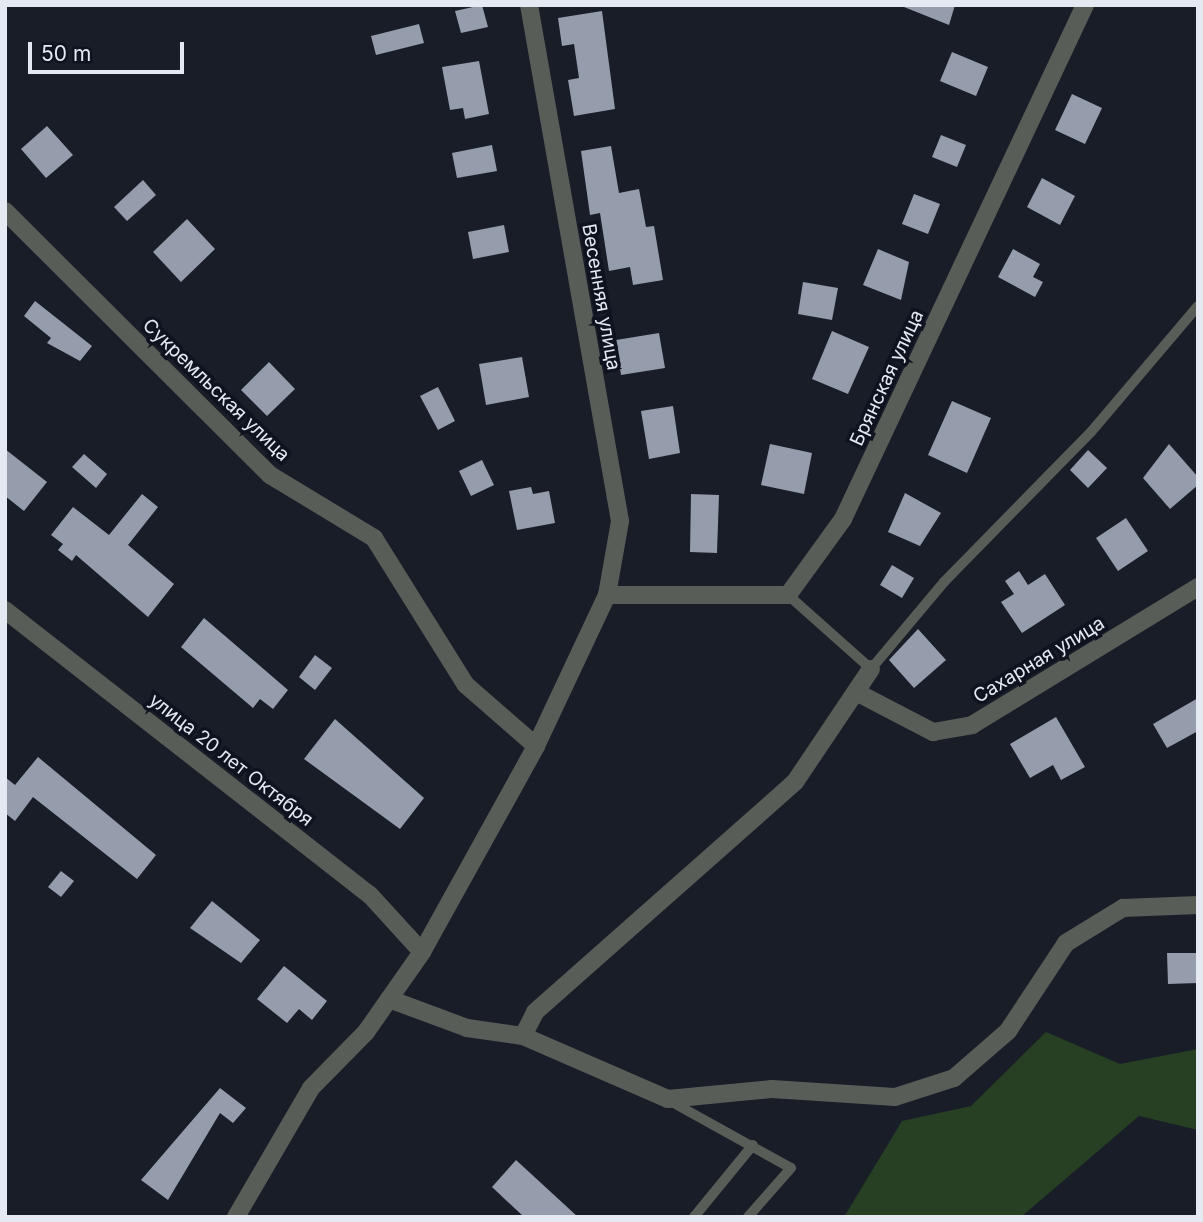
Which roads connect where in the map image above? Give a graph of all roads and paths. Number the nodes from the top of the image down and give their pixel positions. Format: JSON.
{"nodes":[{"id":1,"x":528,"y":5,"type":"edge"},
{"id":2,"x":1085,"y":5,"type":"edge"},
{"id":3,"x":5,"y":211,"type":"edge"},
{"id":4,"x":1198,"y":306,"type":"edge"},
{"id":5,"x":1198,"y":587,"type":"edge"},
{"id":6,"x":607,"y":595,"type":"junction"},
{"id":7,"x":788,"y":595,"type":"junction"},
{"id":8,"x":5,"y":610,"type":"edge"},
{"id":9,"x":871,"y":668,"type":"junction"},
{"id":10,"x":858,"y":693,"type":"junction"},
{"id":11,"x":536,"y":746,"type":"junction"},
{"id":12,"x":1198,"y":905,"type":"edge"},
{"id":13,"x":422,"y":952,"type":"junction"},
{"id":14,"x":389,"y":999,"type":"junction"},
{"id":15,"x":523,"y":1036,"type":"junction"},
{"id":16,"x":668,"y":1099,"type":"junction"},
{"id":17,"x":753,"y":1145,"type":"junction"},
{"id":18,"x":236,"y":1217,"type":"edge"},
{"id":19,"x":694,"y":1217,"type":"edge"},
{"id":20,"x":748,"y":1217,"type":"edge"}],
"edges":[{"from":1,"to":6,"type":"street","name":"Весенняя улица"},
{"from":2,"to":7,"type":"street","name":"Брянская улица"},
{"from":3,"to":11,"type":"street","name":"Сукремльская улица"},
{"from":4,"to":9,"type":"lane"},
{"from":5,"to":10,"type":"street","name":"Сахарная улица"},
{"from":6,"to":7,"type":"street"},
{"from":6,"to":11,"type":"street","name":"Весенняя улица"},
{"from":7,"to":9,"type":"lane"},
{"from":8,"to":13,"type":"street","name":"улица 20 лет Октября"},
{"from":9,"to":10,"type":"street"},
{"from":10,"to":15,"type":"street"},
{"from":11,"to":13,"type":"street","name":"Весенняя улица"},
{"from":12,"to":16,"type":"street"},
{"from":13,"to":14,"type":"street","name":"Весенняя улица"},
{"from":14,"to":15,"type":"street"},
{"from":14,"to":18,"type":"street","name":"Весенняя улица"},
{"from":15,"to":16,"type":"street"},
{"from":16,"to":17,"type":"lane"},
{"from":17,"to":19,"type":"lane"},
{"from":17,"to":20,"type":"lane"}]}
